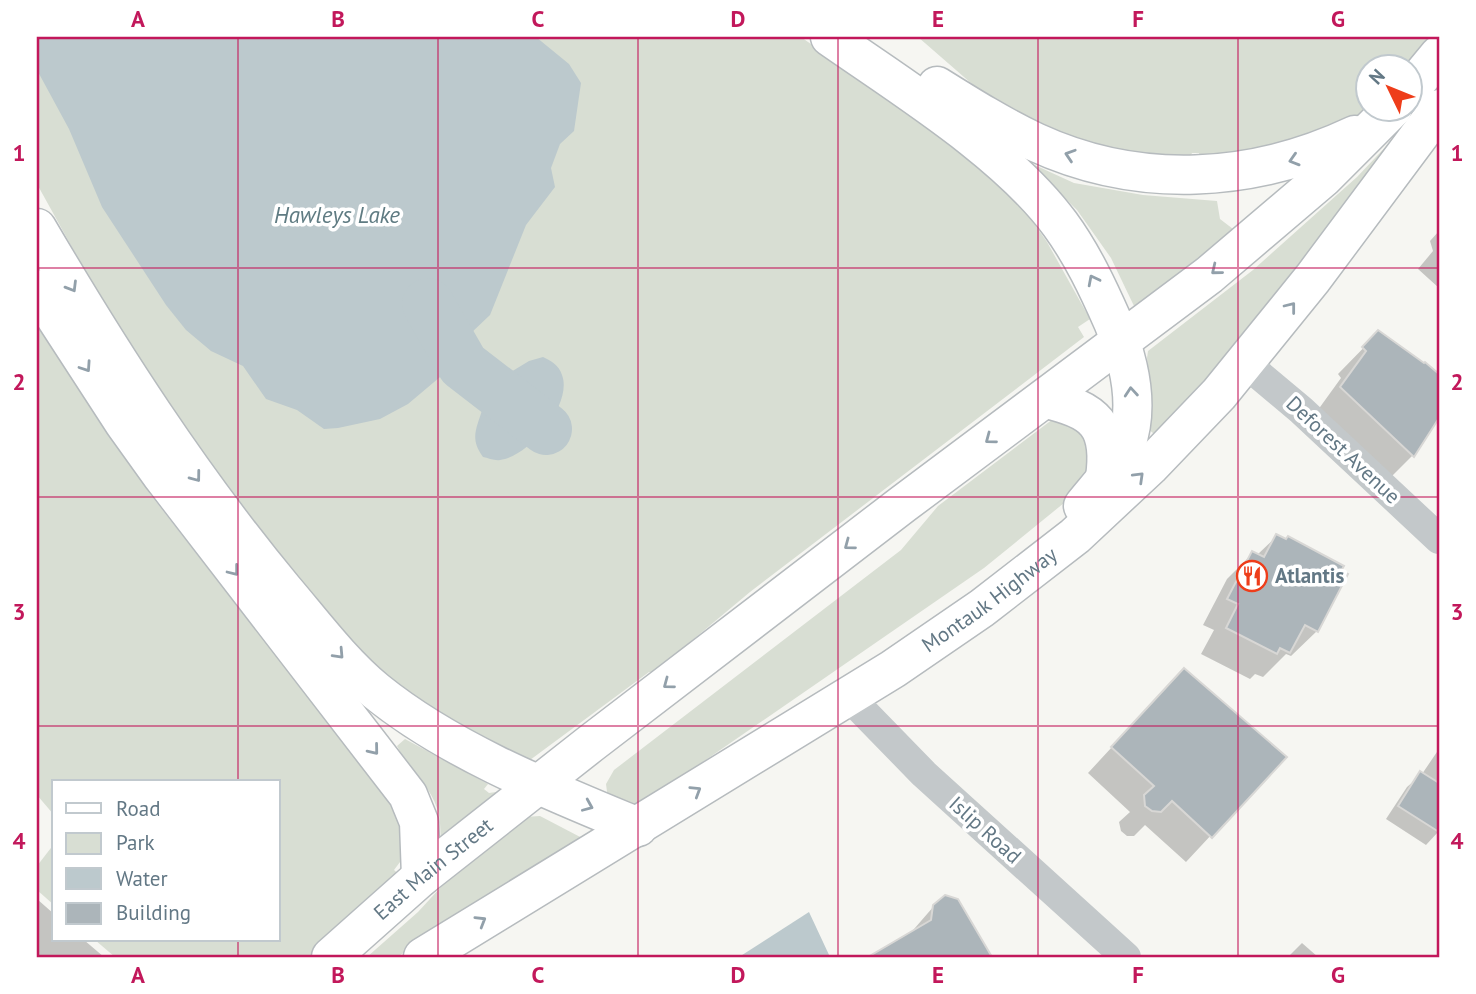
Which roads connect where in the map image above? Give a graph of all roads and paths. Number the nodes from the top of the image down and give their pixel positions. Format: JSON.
{"nodes":[{"id":1,"x":830,"y":37,"type":"edge"},
{"id":2,"x":863,"y":37,"type":"edge"},
{"id":3,"x":1439,"y":55,"type":"edge"},
{"id":4,"x":1424,"y":72,"type":"edge"},
{"id":5,"x":1439,"y":109,"type":"edge"},
{"id":6,"x":1374,"y":122,"type":"edge"},
{"id":7,"x":1380,"y":122,"type":"edge"},
{"id":8,"x":37,"y":228,"type":"edge"},
{"id":9,"x":37,"y":289,"type":"edge"},
{"id":10,"x":1121,"y":342,"type":"junction"},
{"id":11,"x":1245,"y":362,"type":"junction"},
{"id":12,"x":1046,"y":399,"type":"junction"},
{"id":13,"x":1105,"y":478,"type":"junction"},
{"id":14,"x":1439,"y":539,"type":"edge"},
{"id":15,"x":1032,"y":570,"type":"junction"},
{"id":16,"x":849,"y":697,"type":"junction"},
{"id":17,"x":538,"y":786,"type":"junction"},
{"id":18,"x":638,"y":827,"type":"junction"},
{"id":19,"x":421,"y":877,"type":"junction"},
{"id":20,"x":331,"y":957,"type":"edge"},
{"id":21,"x":423,"y":957,"type":"edge"},
{"id":22,"x":1126,"y":957,"type":"edge"}],
"edges":[{"from":10,"to":1,"type":"main road","one_way":true},
{"from":6,"to":2,"type":"main road","one_way":true},
{"from":3,"to":4,"type":"main road"},
{"from":11,"to":5,"type":"main road","name":"Montauk Highway","one_way":true},
{"from":7,"to":10,"type":"main road","one_way":true},
{"from":8,"to":17,"type":"main road","one_way":true},
{"from":9,"to":19,"type":"main road","one_way":true},
{"from":10,"to":12,"type":"main road"},
{"from":13,"to":10,"type":"main road","one_way":true},
{"from":11,"to":14,"type":"street","name":"Deforest Avenue"},
{"from":15,"to":11,"type":"main road","name":"Montauk Highway","one_way":true},
{"from":12,"to":13,"type":"main road"},
{"from":12,"to":17,"type":"main road","one_way":true},
{"from":13,"to":15,"type":"main road"},
{"from":15,"to":16,"type":"main road","name":"Montauk Highway"},
{"from":18,"to":16,"type":"main road","name":"Montauk Highway","one_way":true},
{"from":16,"to":22,"type":"street","name":"Islip Road"},
{"from":17,"to":18,"type":"main road","one_way":true},
{"from":17,"to":19,"type":"main road","name":"East Main Street"},
{"from":21,"to":18,"type":"main road","name":"Montauk Highway","one_way":true},
{"from":19,"to":20,"type":"main road","name":"East Main Street"}]}
